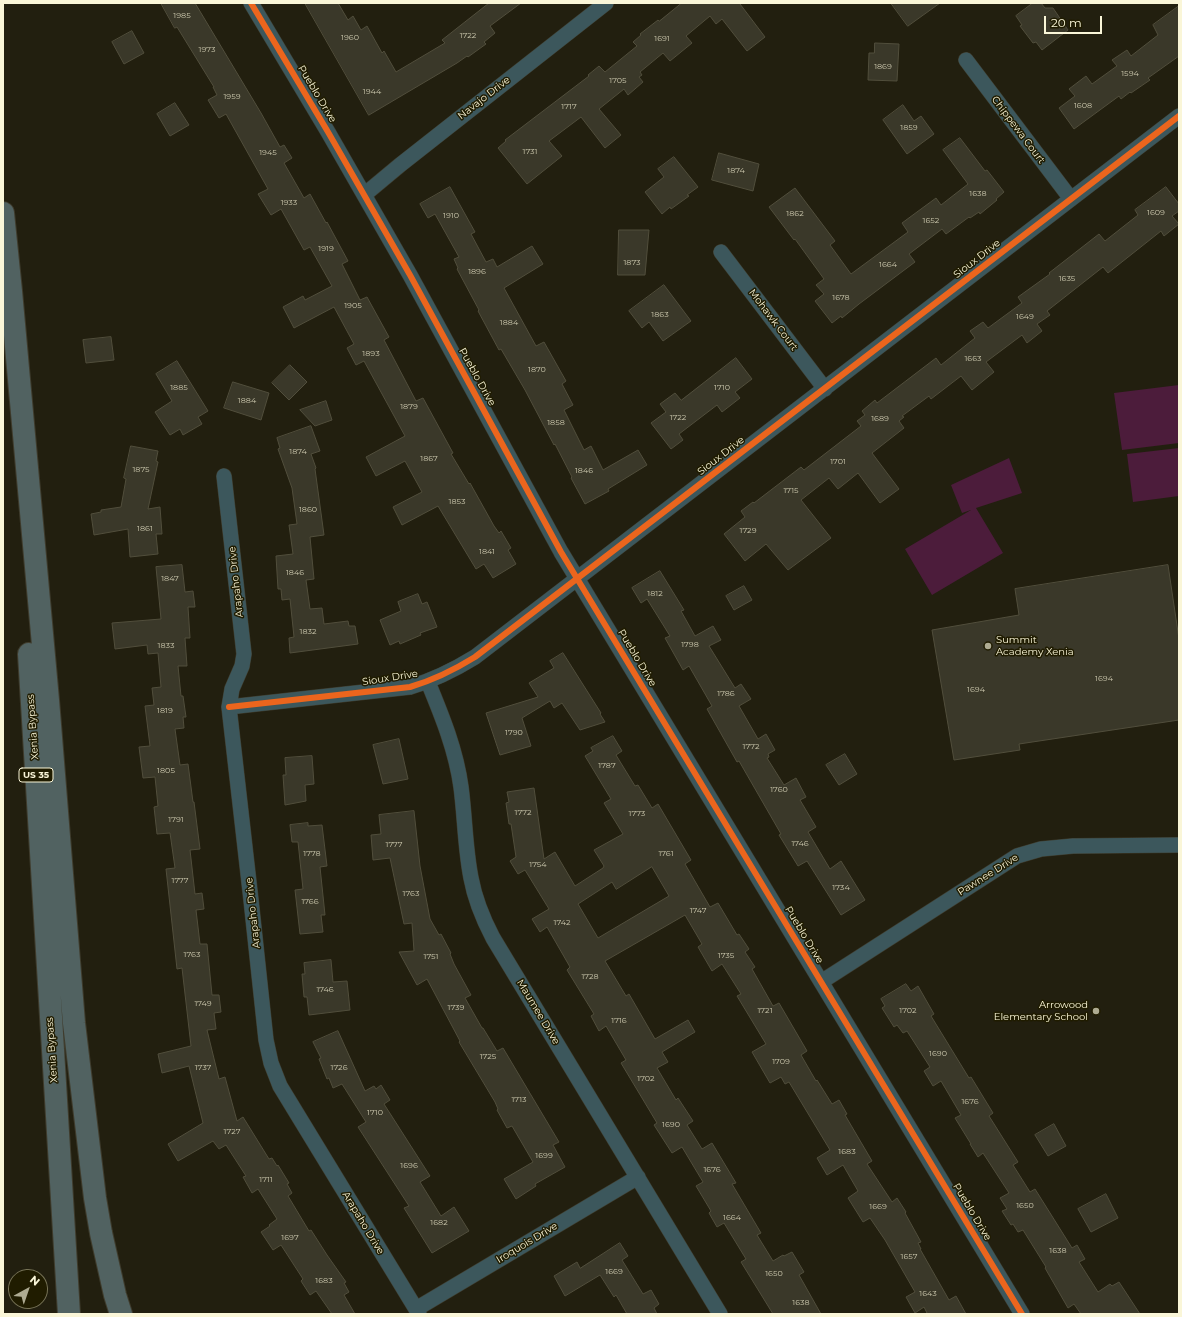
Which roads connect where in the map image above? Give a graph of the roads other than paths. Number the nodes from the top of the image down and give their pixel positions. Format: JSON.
{"nodes":[{"id":1,"x":251,"y":3,"type":"edge"},
{"id":2,"x":606,"y":3,"type":"edge"},
{"id":3,"x":966,"y":60,"type":"dead end"},
{"id":4,"x":1179,"y":116,"type":"edge"},
{"id":5,"x":364,"y":195,"type":"junction"},
{"id":6,"x":1071,"y":199,"type":"junction"},
{"id":7,"x":3,"y":213,"type":"edge"},
{"id":8,"x":3,"y":235,"type":"edge"},
{"id":9,"x":720,"y":252,"type":"dead end"},
{"id":10,"x":825,"y":389,"type":"junction"},
{"id":11,"x":224,"y":476,"type":"dead end"},
{"id":12,"x":577,"y":579,"type":"junction"},
{"id":13,"x":428,"y":682,"type":"junction"},
{"id":14,"x":229,"y":707,"type":"junction"},
{"id":15,"x":1179,"y":845,"type":"edge"},
{"id":16,"x":821,"y":982,"type":"junction"},
{"id":17,"x":638,"y":1177,"type":"junction"},
{"id":18,"x":417,"y":1312,"type":"edge"},
{"id":19,"x":69,"y":1314,"type":"edge"},
{"id":20,"x":121,"y":1314,"type":"edge"},
{"id":21,"x":720,"y":1314,"type":"edge"},
{"id":22,"x":1022,"y":1314,"type":"edge"}],
"edges":[{"from":1,"to":5,"type":"street","name":"Pueblo Drive"},
{"from":2,"to":5,"type":"street","name":"Navajo Drive"},
{"from":3,"to":6,"type":"street","name":"Chippewa Court"},
{"from":4,"to":6,"type":"street","name":"Sioux Drive"},
{"from":5,"to":12,"type":"street","name":"Pueblo Drive"},
{"from":6,"to":10,"type":"street","name":"Sioux Drive"},
{"from":7,"to":20,"type":"highway"},
{"from":8,"to":19,"type":"highway","name":"Xenia Bypass","number":"US 35"},
{"from":9,"to":10,"type":"street","name":"Mohawk Court"},
{"from":10,"to":12,"type":"street","name":"Sioux Drive"},
{"from":11,"to":14,"type":"street","name":"Arapaho Drive"},
{"from":12,"to":13,"type":"street","name":"Sioux Drive"},
{"from":12,"to":16,"type":"street","name":"Pueblo Drive"},
{"from":13,"to":14,"type":"street","name":"Sioux Drive"},
{"from":13,"to":17,"type":"street","name":"Maumee Drive"},
{"from":14,"to":18,"type":"street","name":"Arapaho Drive"},
{"from":15,"to":16,"type":"street","name":"Pawnee Drive"},
{"from":16,"to":22,"type":"street","name":"Pueblo Drive"},
{"from":17,"to":18,"type":"street","name":"Iroquois Drive"},
{"from":17,"to":21,"type":"street","name":"Maumee Drive"}]}
